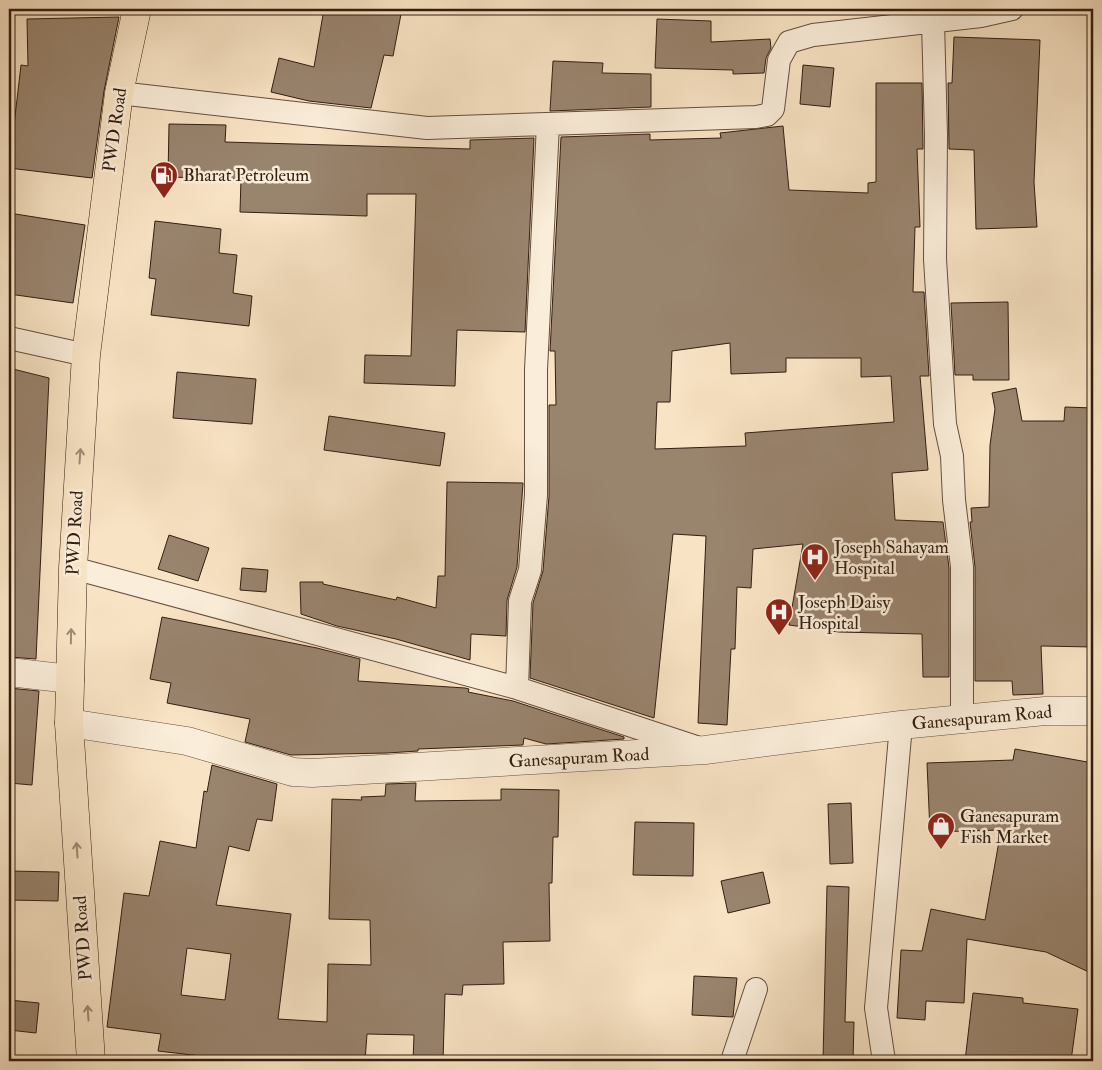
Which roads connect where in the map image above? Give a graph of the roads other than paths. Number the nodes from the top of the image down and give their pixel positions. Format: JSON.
{"nodes":[{"id":1,"x":137,"y":9,"type":"edge"},
{"id":2,"x":1012,"y":9,"type":"edge"},
{"id":3,"x":932,"y":22,"type":"junction"},
{"id":4,"x":119,"y":93,"type":"junction"},
{"id":5,"x":548,"y":124,"type":"junction"},
{"id":6,"x":9,"y":338,"type":"edge"},
{"id":7,"x":86,"y":355,"type":"junction"},
{"id":8,"x":73,"y":568,"type":"junction"},
{"id":9,"x":9,"y":672,"type":"edge"},
{"id":10,"x":70,"y":679,"type":"junction"},
{"id":11,"x":517,"y":688,"type":"junction"},
{"id":12,"x":1093,"y":711,"type":"edge"},
{"id":13,"x":962,"y":720,"type":"junction"},
{"id":14,"x":69,"y":723,"type":"junction"},
{"id":15,"x":901,"y":725,"type":"junction"},
{"id":16,"x":705,"y":750,"type":"junction"},
{"id":17,"x":756,"y":989,"type":"dead end"},
{"id":18,"x":91,"y":1061,"type":"edge"},
{"id":19,"x":732,"y":1061,"type":"edge"},
{"id":20,"x":884,"y":1061,"type":"edge"}],
"edges":[{"from":1,"to":4,"type":"main road","name":"PWD Road"},
{"from":2,"to":3,"type":"street"},
{"from":3,"to":5,"type":"street"},
{"from":3,"to":13,"type":"street"},
{"from":4,"to":5,"type":"street"},
{"from":4,"to":7,"type":"main road","name":"PWD Road"},
{"from":5,"to":11,"type":"street"},
{"from":6,"to":7,"type":"street"},
{"from":8,"to":7,"type":"main road","name":"PWD Road","one_way":true},
{"from":10,"to":8,"type":"main road","name":"PWD Road","one_way":true},
{"from":8,"to":11,"type":"street"},
{"from":9,"to":10,"type":"street"},
{"from":10,"to":14,"type":"main road","name":"PWD Road"},
{"from":11,"to":16,"type":"street"},
{"from":12,"to":13,"type":"street","name":"Ganesapuram Road"},
{"from":13,"to":15,"type":"street","name":"Ganesapuram Road"},
{"from":14,"to":16,"type":"street","name":"Ganesapuram Road"},
{"from":18,"to":14,"type":"main road","name":"PWD Road","one_way":true},
{"from":15,"to":16,"type":"street","name":"Ganesapuram Road"},
{"from":15,"to":20,"type":"street"},
{"from":17,"to":19,"type":"street"}]}
